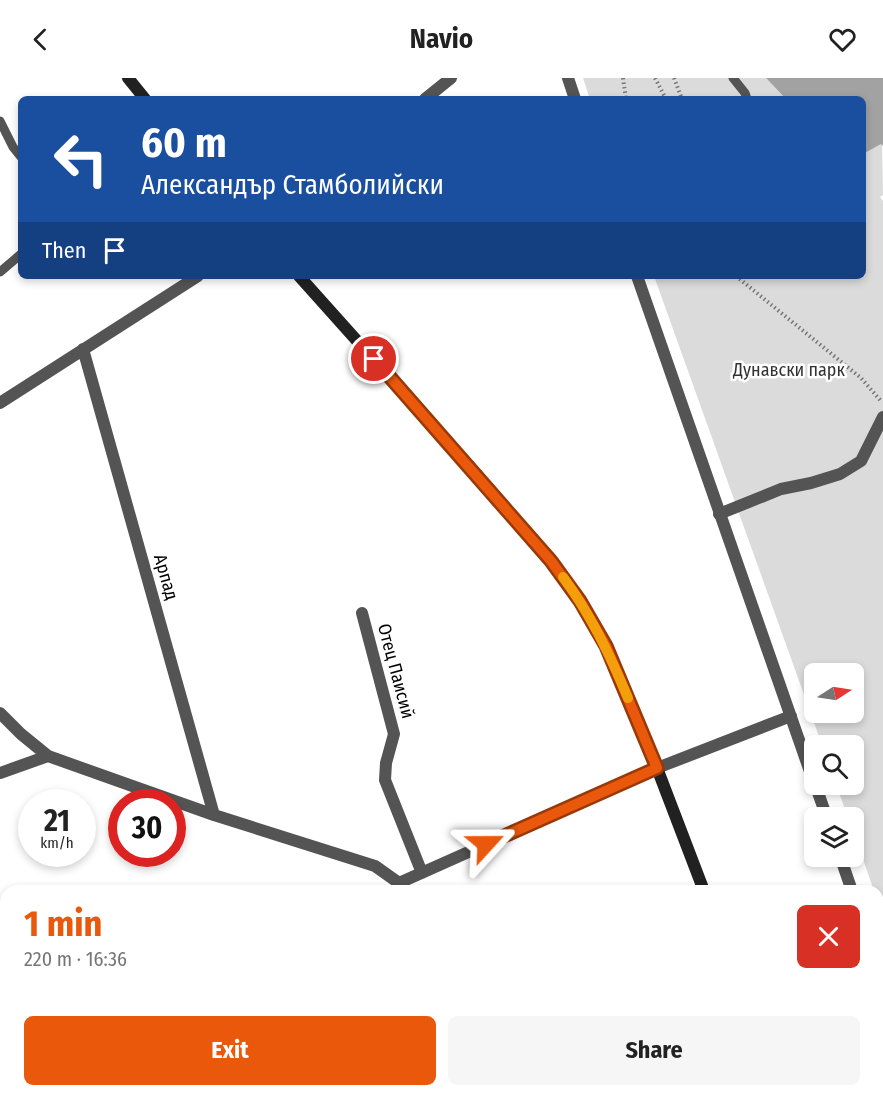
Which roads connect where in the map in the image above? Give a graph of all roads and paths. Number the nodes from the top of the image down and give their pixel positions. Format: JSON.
{"nodes":[{"id":1,"x":128,"y":78,"type":"edge"},
{"id":2,"x":451,"y":78,"type":"edge"},
{"id":3,"x":568,"y":78,"type":"edge"},
{"id":4,"x":623,"y":78,"type":"edge"},
{"id":5,"x":655,"y":78,"type":"edge"},
{"id":6,"x":674,"y":78,"type":"edge"},
{"id":7,"x":733,"y":78,"type":"edge"},
{"id":8,"x":143,"y":96,"type":"edge"},
{"id":9,"x":430,"y":96,"type":"edge"},
{"id":10,"x":574,"y":96,"type":"edge"},
{"id":11,"x":626,"y":96,"type":"edge"},
{"id":12,"x":664,"y":96,"type":"edge"},
{"id":13,"x":681,"y":96,"type":"edge"},
{"id":14,"x":746,"y":96,"type":"edge"},
{"id":15,"x":0,"y":121,"type":"edge"},
{"id":16,"x":18,"y":153,"type":"edge"},
{"id":17,"x":18,"y":257,"type":"edge"},
{"id":18,"x":0,"y":272,"type":"edge"},
{"id":19,"x":193,"y":279,"type":"edge"},
{"id":20,"x":302,"y":279,"type":"edge"},
{"id":21,"x":638,"y":279,"type":"edge"},
{"id":22,"x":740,"y":279,"type":"edge"},
{"id":23,"x":83,"y":349,"type":"junction"},
{"id":24,"x":0,"y":403,"type":"edge"},
{"id":25,"x":883,"y":404,"type":"edge"},
{"id":26,"x":883,"y":417,"type":"edge"},
{"id":27,"x":719,"y":514,"type":"junction"},
{"id":28,"x":363,"y":613,"type":"dead end"},
{"id":29,"x":0,"y":713,"type":"edge"},
{"id":30,"x":791,"y":716,"type":"junction"},
{"id":31,"x":804,"y":753,"type":"edge"},
{"id":32,"x":48,"y":756,"type":"junction"},
{"id":33,"x":657,"y":768,"type":"junction"},
{"id":34,"x":0,"y":773,"type":"edge"},
{"id":35,"x":214,"y":815,"type":"junction"},
{"id":36,"x":844,"y":867,"type":"edge"},
{"id":37,"x":422,"y":873,"type":"junction"},
{"id":38,"x":400,"y":885,"type":"edge"},
{"id":39,"x":406,"y":885,"type":"edge"},
{"id":40,"x":702,"y":885,"type":"edge"},
{"id":41,"x":850,"y":885,"type":"edge"}],
"edges":[{"from":1,"to":8,"type":"main road"},
{"from":2,"to":9,"type":"street"},
{"from":3,"to":10,"type":"street"},
{"from":4,"to":11,"type":"path"},
{"from":5,"to":12,"type":"path"},
{"from":6,"to":13,"type":"path"},
{"from":7,"to":14,"type":"lane"},
{"from":15,"to":16,"type":"lane"},
{"from":17,"to":18,"type":"lane"},
{"from":19,"to":23,"type":"street"},
{"from":20,"to":33,"type":"main road"},
{"from":21,"to":27,"type":"street"},
{"from":22,"to":25,"type":"path"},
{"from":23,"to":24,"type":"street"},
{"from":23,"to":35,"type":"street","name":"Арпад"},
{"from":26,"to":27,"type":"street"},
{"from":27,"to":30,"type":"street"},
{"from":28,"to":37,"type":"street","name":"Отец Паисий"},
{"from":29,"to":32,"type":"street"},
{"from":30,"to":31,"type":"street"},
{"from":30,"to":33,"type":"street"},
{"from":32,"to":34,"type":"street"},
{"from":32,"to":35,"type":"street"},
{"from":33,"to":37,"type":"street"},
{"from":33,"to":40,"type":"main road"},
{"from":35,"to":38,"type":"street"},
{"from":36,"to":41,"type":"street"},
{"from":37,"to":39,"type":"street"}]}
